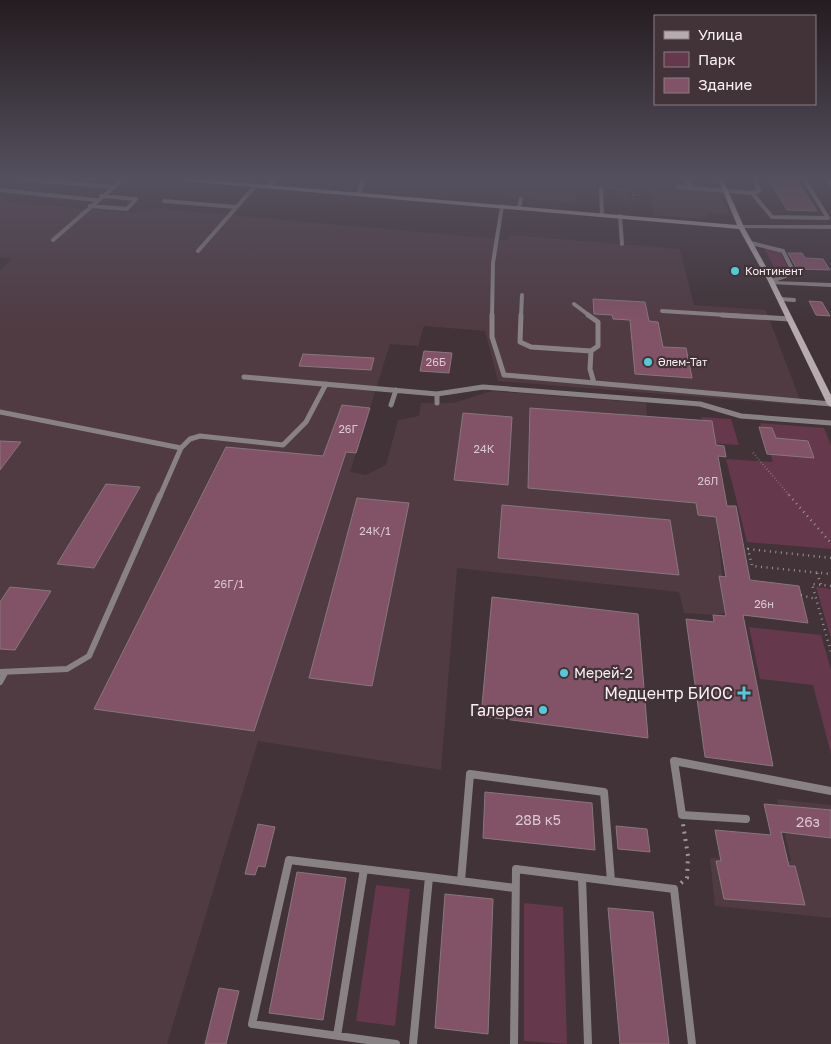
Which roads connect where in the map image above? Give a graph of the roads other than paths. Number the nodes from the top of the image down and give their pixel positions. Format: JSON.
{"nodes":[{"id":1,"x":741,"y":227,"type":"edge"},
{"id":2,"x":66,"y":228,"type":"edge"},
{"id":3,"x":218,"y":228,"type":"edge"},
{"id":4,"x":499,"y":228,"type":"edge"},
{"id":5,"x":621,"y":228,"type":"edge"},
{"id":6,"x":52,"y":240,"type":"dead end"},
{"id":7,"x":751,"y":243,"type":"junction"},
{"id":8,"x":622,"y":244,"type":"dead end"},
{"id":9,"x":198,"y":250,"type":"dead end"},
{"id":10,"x":772,"y":282,"type":"junction"},
{"id":11,"x":831,"y":285,"type":"edge"},
{"id":12,"x":522,"y":295,"type":"dead end"},
{"id":13,"x":780,"y":299,"type":"junction"},
{"id":14,"x":794,"y":300,"type":"dead end"},
{"id":15,"x":574,"y":304,"type":"dead end"},
{"id":16,"x":662,"y":311,"type":"dead end"},
{"id":17,"x":790,"y":318,"type":"junction"},
{"id":18,"x":590,"y":351,"type":"junction"},
{"id":19,"x":244,"y":377,"type":"dead end"},
{"id":20,"x":594,"y":383,"type":"junction"},
{"id":21,"x":326,"y":384,"type":"junction"},
{"id":22,"x":396,"y":390,"type":"junction"},
{"id":23,"x":438,"y":394,"type":"junction"},
{"id":24,"x":437,"y":403,"type":"dead end"},
{"id":25,"x":831,"y":404,"type":"edge"},
{"id":26,"x":391,"y":405,"type":"dead end"},
{"id":27,"x":0,"y":412,"type":"edge"},
{"id":28,"x":831,"y":423,"type":"edge"},
{"id":29,"x":181,"y":448,"type":"junction"},
{"id":30,"x":3,"y":672,"type":"edge"},
{"id":31,"x":0,"y":682,"type":"edge"},
{"id":32,"x":831,"y":791,"type":"edge"},
{"id":33,"x":746,"y":819,"type":"dead end"},
{"id":34,"x":364,"y":869,"type":"junction"},
{"id":35,"x":429,"y":877,"type":"junction"},
{"id":36,"x":582,"y":878,"type":"junction"},
{"id":37,"x":461,"y":881,"type":"junction"},
{"id":38,"x":611,"y":881,"type":"junction"},
{"id":39,"x":515,"y":888,"type":"junction"},
{"id":40,"x":337,"y":1036,"type":"junction"},
{"id":41,"x":396,"y":1044,"type":"edge"},
{"id":42,"x":412,"y":1044,"type":"edge"},
{"id":43,"x":514,"y":1044,"type":"edge"},
{"id":44,"x":588,"y":1044,"type":"edge"},
{"id":45,"x":692,"y":1044,"type":"edge"}],
"edges":[{"from":1,"to":7,"type":"main road"},
{"from":2,"to":6,"type":"lane"},
{"from":3,"to":9,"type":"lane"},
{"from":4,"to":20,"type":"lane"},
{"from":5,"to":8,"type":"lane"},
{"from":7,"to":10,"type":"main road"},
{"from":7,"to":10,"type":"lane"},
{"from":10,"to":11,"type":"street"},
{"from":10,"to":13,"type":"main road"},
{"from":12,"to":18,"type":"lane"},
{"from":13,"to":14,"type":"lane"},
{"from":13,"to":17,"type":"main road"},
{"from":15,"to":18,"type":"lane"},
{"from":16,"to":17,"type":"lane"},
{"from":17,"to":25,"type":"main road"},
{"from":18,"to":20,"type":"lane"},
{"from":19,"to":21,"type":"lane"},
{"from":20,"to":25,"type":"lane"},
{"from":21,"to":22,"type":"lane"},
{"from":21,"to":29,"type":"lane"},
{"from":22,"to":23,"type":"lane"},
{"from":22,"to":26,"type":"lane"},
{"from":23,"to":24,"type":"lane"},
{"from":23,"to":28,"type":"lane"},
{"from":27,"to":29,"type":"lane"},
{"from":29,"to":30,"type":"lane"},
{"from":30,"to":31,"type":"lane"},
{"from":32,"to":33,"type":"lane"},
{"from":34,"to":35,"type":"lane"},
{"from":34,"to":40,"type":"lane"},
{"from":34,"to":40,"type":"lane"},
{"from":35,"to":37,"type":"lane"},
{"from":35,"to":42,"type":"lane"},
{"from":36,"to":38,"type":"lane"},
{"from":36,"to":39,"type":"lane"},
{"from":36,"to":44,"type":"lane"},
{"from":37,"to":38,"type":"lane"},
{"from":37,"to":39,"type":"lane"},
{"from":38,"to":45,"type":"lane"},
{"from":39,"to":43,"type":"lane"},
{"from":40,"to":41,"type":"lane"}]}
